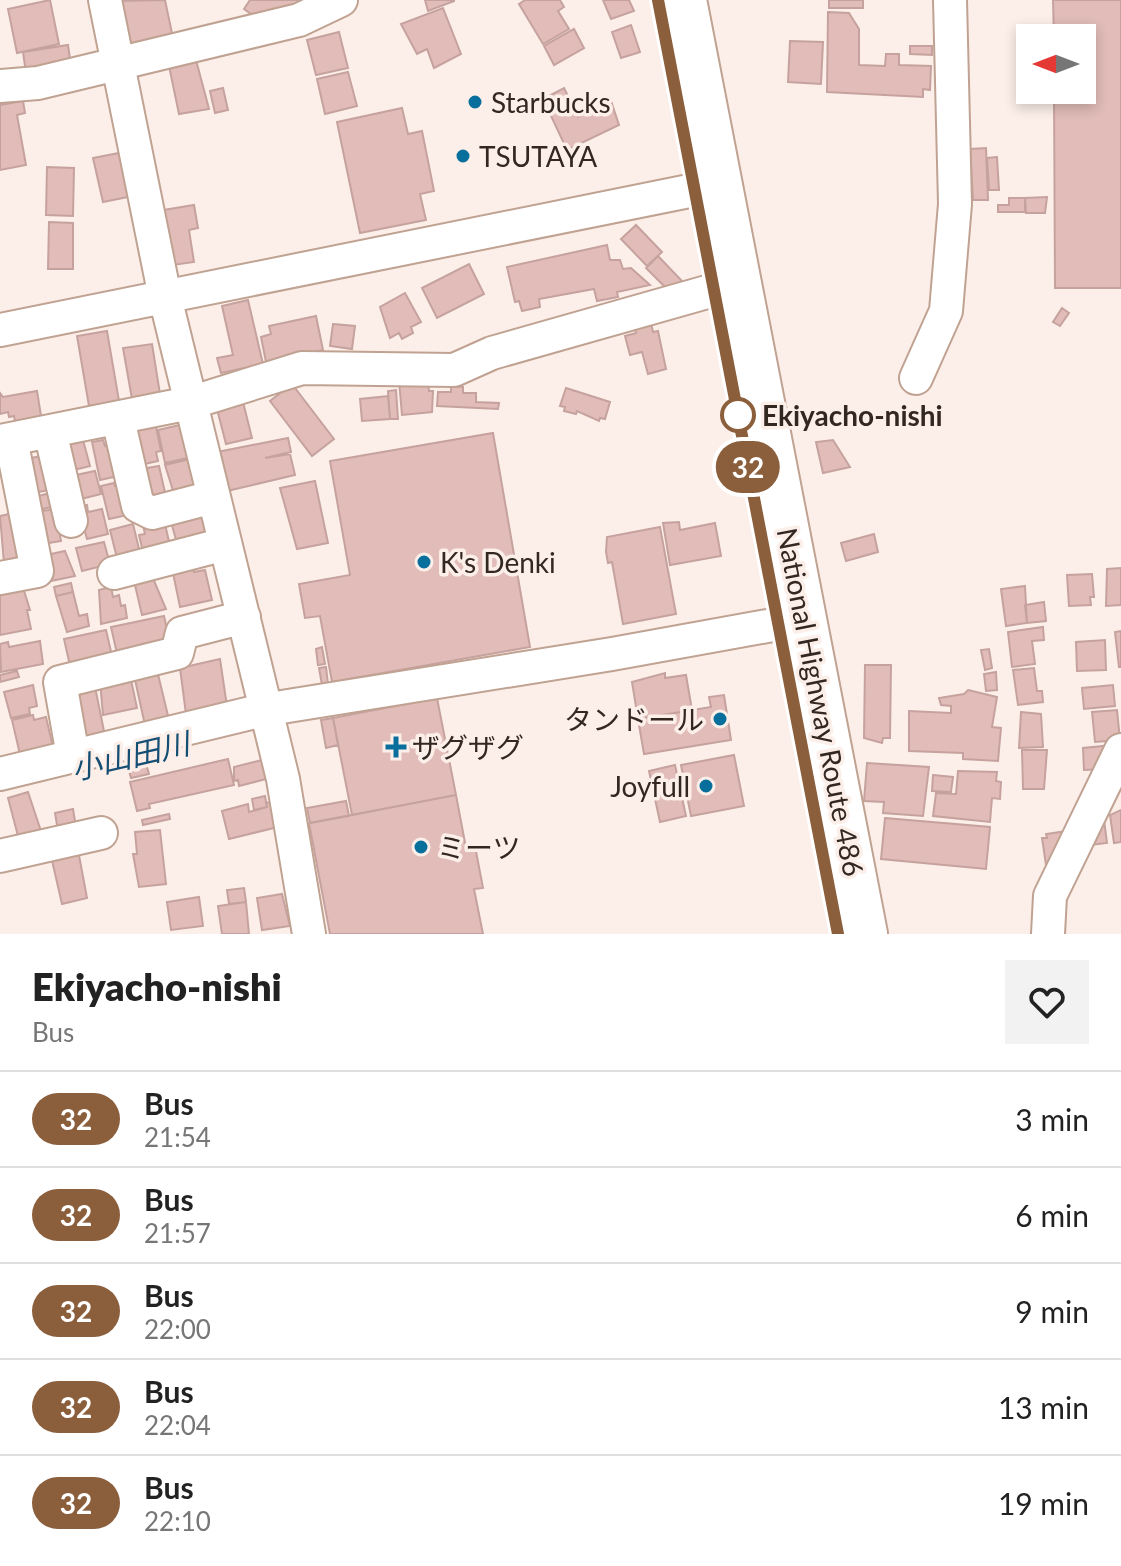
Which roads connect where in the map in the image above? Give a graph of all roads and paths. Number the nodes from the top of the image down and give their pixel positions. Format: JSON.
{"nodes":[{"id":1,"x":105,"y":0,"type":"edge"},
{"id":2,"x":341,"y":0,"type":"edge"},
{"id":3,"x":658,"y":0,"type":"edge"},
{"id":4,"x":684,"y":0,"type":"edge"},
{"id":5,"x":950,"y":0,"type":"edge"},
{"id":6,"x":117,"y":62,"type":"junction"},
{"id":7,"x":0,"y":86,"type":"edge"},
{"id":8,"x":706,"y":188,"type":"junction"},
{"id":9,"x":714,"y":290,"type":"junction"},
{"id":10,"x":165,"y":297,"type":"junction"},
{"id":11,"x":0,"y":330,"type":"edge"},
{"id":12,"x":916,"y":378,"type":"dead end"},
{"id":13,"x":190,"y":403,"type":"junction"},
{"id":14,"x":118,"y":419,"type":"junction"},
{"id":15,"x":50,"y":431,"type":"junction"},
{"id":16,"x":5,"y":440,"type":"edge"},
{"id":17,"x":213,"y":497,"type":"junction"},
{"id":18,"x":71,"y":521,"type":"dead end"},
{"id":19,"x":225,"y":544,"type":"junction"},
{"id":20,"x":114,"y":573,"type":"dead end"},
{"id":21,"x":0,"y":578,"type":"edge"},
{"id":22,"x":244,"y":617,"type":"junction"},
{"id":23,"x":792,"y":620,"type":"junction"},
{"id":24,"x":263,"y":710,"type":"junction"},
{"id":25,"x":1121,"y":750,"type":"edge"},
{"id":26,"x":73,"y":756,"type":"junction"},
{"id":27,"x":0,"y":774,"type":"edge"},
{"id":28,"x":101,"y":833,"type":"dead end"},
{"id":29,"x":0,"y":856,"type":"edge"},
{"id":30,"x":309,"y":934,"type":"edge"},
{"id":31,"x":838,"y":934,"type":"edge"},
{"id":32,"x":865,"y":934,"type":"edge"},
{"id":33,"x":1048,"y":934,"type":"edge"}],
"edges":[{"from":1,"to":6,"type":"street"},
{"from":2,"to":6,"type":"street"},
{"from":3,"to":8,"type":"highway","name":"National Highway Route 486"},
{"from":4,"to":8,"type":"highway","name":"National Highway Route 486"},
{"from":5,"to":12,"type":"street"},
{"from":6,"to":7,"type":"street"},
{"from":6,"to":10,"type":"street"},
{"from":8,"to":9,"type":"highway","name":"National Highway Route 486"},
{"from":8,"to":10,"type":"street"},
{"from":8,"to":23,"type":"highway","name":"National Highway Route 486"},
{"from":9,"to":13,"type":"street"},
{"from":9,"to":23,"type":"highway","name":"National Highway Route 486"},
{"from":10,"to":11,"type":"street"},
{"from":10,"to":13,"type":"street"},
{"from":13,"to":14,"type":"street"},
{"from":13,"to":17,"type":"street"},
{"from":14,"to":15,"type":"street"},
{"from":14,"to":17,"type":"street"},
{"from":15,"to":16,"type":"street"},
{"from":15,"to":18,"type":"street"},
{"from":16,"to":21,"type":"street"},
{"from":17,"to":19,"type":"street"},
{"from":19,"to":20,"type":"street"},
{"from":19,"to":22,"type":"street"},
{"from":22,"to":24,"type":"street"},
{"from":22,"to":26,"type":"street"},
{"from":23,"to":24,"type":"street"},
{"from":23,"to":31,"type":"highway","name":"National Highway Route 486"},
{"from":23,"to":32,"type":"highway","name":"National Highway Route 486"},
{"from":24,"to":26,"type":"street"},
{"from":24,"to":30,"type":"street"},
{"from":25,"to":33,"type":"street"},
{"from":26,"to":27,"type":"street"},
{"from":28,"to":29,"type":"street"}]}
